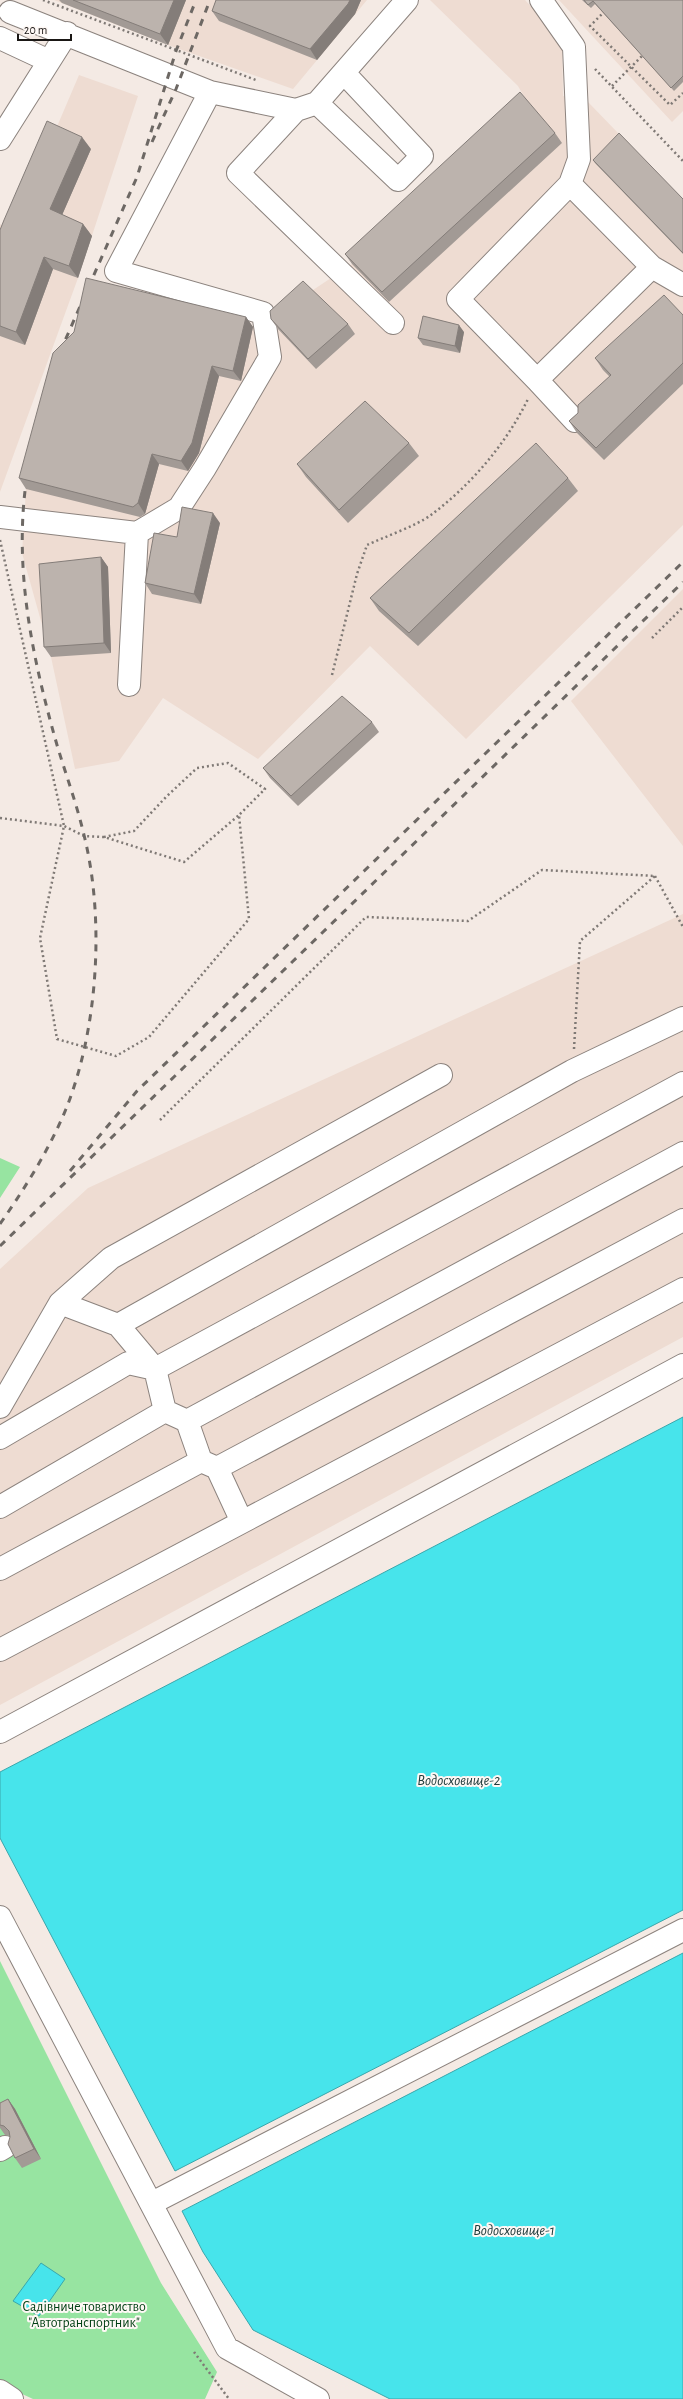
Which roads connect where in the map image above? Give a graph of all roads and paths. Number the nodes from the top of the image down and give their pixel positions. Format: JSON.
{"nodes":[{"id":1,"x":43,"y":0,"type":"edge"},
{"id":2,"x":407,"y":0,"type":"edge"},
{"id":3,"x":541,"y":0,"type":"edge"},
{"id":4,"x":606,"y":10,"type":"edge"},
{"id":5,"x":10,"y":12,"type":"dead end"},
{"id":6,"x":67,"y":33,"type":"junction"},
{"id":7,"x":0,"y":38,"type":"edge"},
{"id":8,"x":574,"y":47,"type":"junction"},
{"id":9,"x":647,"y":51,"type":"edge"},
{"id":10,"x":48,"y":61,"type":"junction"},
{"id":11,"x":631,"y":66,"type":"junction"},
{"id":12,"x":344,"y":73,"type":"junction"},
{"id":13,"x":262,"y":82,"type":"dead end"},
{"id":14,"x":612,"y":86,"type":"junction"},
{"id":15,"x":210,"y":92,"type":"junction"},
{"id":16,"x":683,"y":93,"type":"edge"},
{"id":17,"x":317,"y":103,"type":"junction"},
{"id":18,"x":296,"y":110,"type":"junction"},
{"id":19,"x":0,"y":139,"type":"edge"},
{"id":20,"x":683,"y":161,"type":"edge"},
{"id":21,"x":570,"y":184,"type":"junction"},
{"id":22,"x":652,"y":267,"type":"junction"},
{"id":23,"x":683,"y":285,"type":"edge"},
{"id":24,"x":393,"y":323,"type":"dead end"},
{"id":25,"x":536,"y":380,"type":"junction"},
{"id":26,"x":575,"y":421,"type":"edge"},
{"id":27,"x":0,"y":517,"type":"edge"},
{"id":28,"x":137,"y":534,"type":"junction"},
{"id":29,"x":0,"y":540,"type":"edge"},
{"id":30,"x":683,"y":607,"type":"edge"},
{"id":31,"x":652,"y":638,"type":"dead end"},
{"id":32,"x":332,"y":676,"type":"dead end"},
{"id":33,"x":129,"y":685,"type":"dead end"},
{"id":34,"x":239,"y":815,"type":"junction"},
{"id":35,"x":0,"y":818,"type":"edge"},
{"id":36,"x":64,"y":826,"type":"junction"},
{"id":37,"x":104,"y":837,"type":"junction"},
{"id":38,"x":655,"y":876,"type":"junction"},
{"id":39,"x":683,"y":927,"type":"edge"},
{"id":40,"x":683,"y":1018,"type":"edge"},
{"id":41,"x":572,"y":1071,"type":"junction"},
{"id":42,"x":441,"y":1074,"type":"dead end"},
{"id":43,"x":683,"y":1083,"type":"edge"},
{"id":44,"x":160,"y":1120,"type":"dead end"},
{"id":45,"x":683,"y":1153,"type":"edge"},
{"id":46,"x":683,"y":1220,"type":"edge"},
{"id":47,"x":683,"y":1289,"type":"edge"},
{"id":48,"x":60,"y":1303,"type":"junction"},
{"id":49,"x":118,"y":1325,"type":"junction"},
{"id":50,"x":683,"y":1365,"type":"edge"},
{"id":51,"x":155,"y":1370,"type":"junction"},
{"id":52,"x":0,"y":1407,"type":"edge"},
{"id":53,"x":165,"y":1411,"type":"junction"},
{"id":54,"x":186,"y":1421,"type":"junction"},
{"id":55,"x":0,"y":1438,"type":"edge"},
{"id":56,"x":209,"y":1465,"type":"junction"},
{"id":57,"x":0,"y":1507,"type":"edge"},
{"id":58,"x":242,"y":1522,"type":"junction"},
{"id":59,"x":0,"y":1569,"type":"edge"},
{"id":60,"x":0,"y":1650,"type":"edge"},
{"id":61,"x":0,"y":1732,"type":"edge"},
{"id":62,"x":0,"y":1916,"type":"edge"},
{"id":63,"x":683,"y":1930,"type":"edge"},
{"id":64,"x":152,"y":2203,"type":"junction"},
{"id":65,"x":194,"y":2352,"type":"dead end"},
{"id":66,"x":0,"y":2391,"type":"edge"},
{"id":67,"x":12,"y":2399,"type":"edge"},
{"id":68,"x":229,"y":2399,"type":"edge"},
{"id":69,"x":318,"y":2399,"type":"edge"}],
"edges":[{"from":1,"to":13,"type":"path"},
{"from":2,"to":12,"type":"lane"},
{"from":3,"to":8,"type":"lane"},
{"from":4,"to":11,"type":"path"},
{"from":5,"to":6,"type":"lane"},
{"from":6,"to":10,"type":"lane"},
{"from":6,"to":15,"type":"lane"},
{"from":7,"to":10,"type":"lane"},
{"from":8,"to":14,"type":"path"},
{"from":8,"to":21,"type":"lane"},
{"from":9,"to":11,"type":"path"},
{"from":10,"to":19,"type":"lane"},
{"from":11,"to":14,"type":"path"},
{"from":11,"to":16,"type":"path"},
{"from":12,"to":17,"type":"lane"},
{"from":12,"to":17,"type":"lane"},
{"from":14,"to":20,"type":"path"},
{"from":15,"to":18,"type":"lane"},
{"from":15,"to":28,"type":"lane"},
{"from":17,"to":18,"type":"lane"},
{"from":18,"to":24,"type":"lane"},
{"from":21,"to":22,"type":"lane"},
{"from":21,"to":25,"type":"lane"},
{"from":22,"to":23,"type":"lane"},
{"from":22,"to":25,"type":"lane"},
{"from":25,"to":26,"type":"lane"},
{"from":25,"to":32,"type":"path"},
{"from":27,"to":28,"type":"lane"},
{"from":28,"to":33,"type":"lane"},
{"from":29,"to":36,"type":"path"},
{"from":30,"to":31,"type":"path"},
{"from":34,"to":36,"type":"path"},
{"from":34,"to":37,"type":"path"},
{"from":34,"to":37,"type":"path"},
{"from":35,"to":36,"type":"path"},
{"from":36,"to":37,"type":"path"},
{"from":38,"to":39,"type":"path"},
{"from":38,"to":41,"type":"path"},
{"from":38,"to":44,"type":"path"},
{"from":40,"to":41,"type":"lane"},
{"from":41,"to":49,"type":"lane"},
{"from":42,"to":48,"type":"lane"},
{"from":43,"to":51,"type":"lane"},
{"from":45,"to":54,"type":"lane"},
{"from":46,"to":56,"type":"lane"},
{"from":47,"to":58,"type":"lane"},
{"from":48,"to":49,"type":"lane"},
{"from":48,"to":52,"type":"lane"},
{"from":49,"to":51,"type":"lane"},
{"from":50,"to":61,"type":"lane"},
{"from":51,"to":53,"type":"lane"},
{"from":51,"to":55,"type":"lane"},
{"from":53,"to":54,"type":"lane"},
{"from":53,"to":57,"type":"lane"},
{"from":54,"to":56,"type":"lane"},
{"from":56,"to":58,"type":"lane"},
{"from":56,"to":59,"type":"lane"},
{"from":58,"to":60,"type":"lane"},
{"from":62,"to":64,"type":"lane"},
{"from":63,"to":64,"type":"lane"},
{"from":64,"to":69,"type":"lane"},
{"from":65,"to":68,"type":"path"},
{"from":66,"to":67,"type":"lane"}]}
